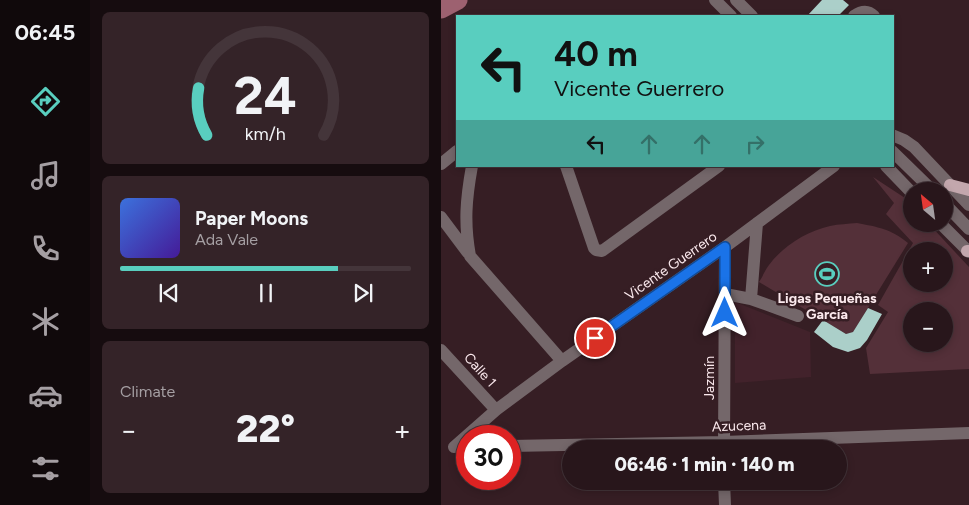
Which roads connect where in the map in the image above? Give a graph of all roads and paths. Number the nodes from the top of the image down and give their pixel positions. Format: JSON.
{"nodes":[{"id":1,"x":715,"y":0,"type":"edge"},
{"id":2,"x":737,"y":0,"type":"edge"},
{"id":3,"x":730,"y":15,"type":"edge"},
{"id":4,"x":751,"y":15,"type":"edge"},
{"id":5,"x":855,"y":15,"type":"edge"},
{"id":6,"x":873,"y":15,"type":"edge"},
{"id":7,"x":894,"y":135,"type":"edge"},
{"id":8,"x":456,"y":152,"type":"edge"},
{"id":9,"x":894,"y":153,"type":"edge"},
{"id":10,"x":441,"y":164,"type":"edge"},
{"id":11,"x":472,"y":167,"type":"edge"},
{"id":12,"x":566,"y":167,"type":"edge"},
{"id":13,"x":718,"y":167,"type":"edge"},
{"id":14,"x":833,"y":167,"type":"edge"},
{"id":15,"x":887,"y":167,"type":"edge"},
{"id":16,"x":924,"y":182,"type":"edge"},
{"id":17,"x":947,"y":182,"type":"edge"},
{"id":18,"x":903,"y":184,"type":"edge"},
{"id":19,"x":953,"y":186,"type":"edge"},
{"id":20,"x":953,"y":188,"type":"edge"},
{"id":21,"x":969,"y":190,"type":"edge"},
{"id":22,"x":969,"y":205,"type":"edge"},
{"id":23,"x":953,"y":212,"type":"edge"},
{"id":24,"x":441,"y":217,"type":"edge"},
{"id":25,"x":757,"y":223,"type":"junction"},
{"id":26,"x":969,"y":229,"type":"edge"},
{"id":27,"x":949,"y":232,"type":"edge"},
{"id":28,"x":725,"y":247,"type":"junction"},
{"id":29,"x":968,"y":251,"type":"edge"},
{"id":30,"x":470,"y":256,"type":"junction"},
{"id":31,"x":725,"y":294,"type":"junction"},
{"id":32,"x":751,"y":299,"type":"junction"},
{"id":33,"x":798,"y":316,"type":"dead end"},
{"id":34,"x":441,"y":350,"type":"edge"},
{"id":35,"x":562,"y":361,"type":"junction"},
{"id":36,"x":496,"y":410,"type":"junction"},
{"id":37,"x":969,"y":433,"type":"edge"},
{"id":38,"x":724,"y":440,"type":"edge"},
{"id":39,"x":826,"y":440,"type":"edge"},
{"id":40,"x":521,"y":446,"type":"edge"},
{"id":41,"x":562,"y":446,"type":"edge"},
{"id":42,"x":447,"y":447,"type":"edge"},
{"id":43,"x":725,"y":490,"type":"edge"},
{"id":44,"x":725,"y":505,"type":"edge"}],
"edges":[{"from":1,"to":3,"type":"street"},
{"from":2,"to":4,"type":"street"},
{"from":5,"to":6,"type":"street"},
{"from":7,"to":17,"type":"street"},
{"from":8,"to":10,"type":"street"},
{"from":9,"to":16,"type":"street"},
{"from":11,"to":30,"type":"street"},
{"from":12,"to":13,"type":"street"},
{"from":14,"to":25,"type":"street","name":"Vicente Guerrero"},
{"from":15,"to":18,"type":"street"},
{"from":19,"to":21,"type":"main road"},
{"from":20,"to":22,"type":"street"},
{"from":23,"to":26,"type":"street"},
{"from":24,"to":30,"type":"street"},
{"from":25,"to":28,"type":"street","name":"Vicente Guerrero"},
{"from":25,"to":32,"type":"street"},
{"from":27,"to":29,"type":"street"},
{"from":28,"to":31,"type":"street","name":"Jazmín"},
{"from":28,"to":35,"type":"street","name":"Vicente Guerrero"},
{"from":30,"to":35,"type":"street"},
{"from":31,"to":32,"type":"street"},
{"from":31,"to":38,"type":"street","name":"Jazmín"},
{"from":32,"to":33,"type":"street"},
{"from":34,"to":36,"type":"street","name":"Calle 1"},
{"from":35,"to":36,"type":"street","name":"Vicente Guerrero"},
{"from":36,"to":42,"type":"street","name":"Vicente Guerrero"},
{"from":37,"to":39,"type":"street","name":"Azucena"},
{"from":40,"to":41,"type":"street","name":"Azucena"},
{"from":43,"to":44,"type":"street"}]}
